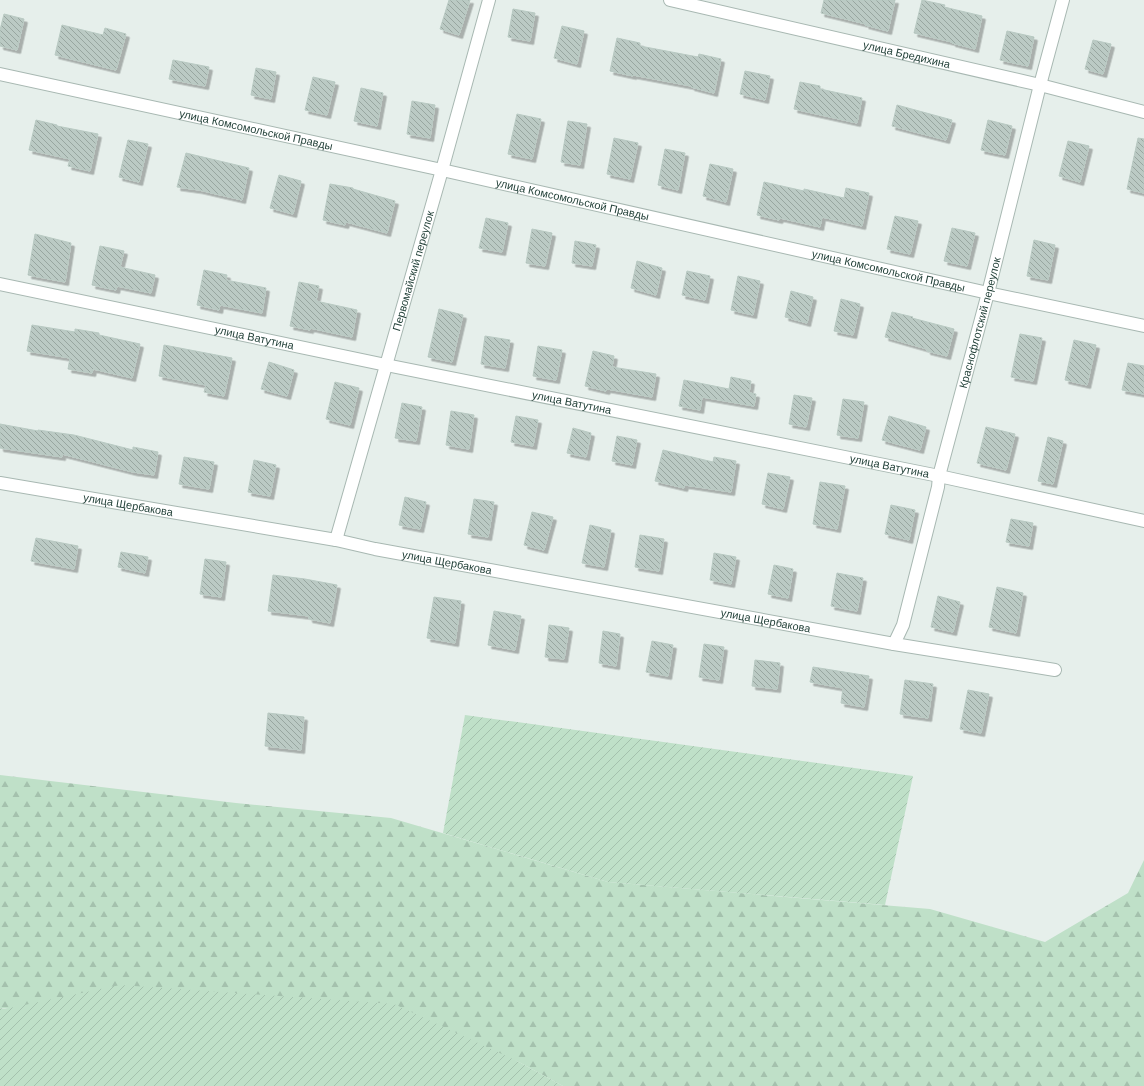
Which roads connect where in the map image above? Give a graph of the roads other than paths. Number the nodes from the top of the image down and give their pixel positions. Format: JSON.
{"nodes":[{"id":1,"x":489,"y":0,"type":"edge"},
{"id":2,"x":670,"y":0,"type":"edge"},
{"id":3,"x":1063,"y":0,"type":"edge"},
{"id":4,"x":0,"y":74,"type":"edge"},
{"id":5,"x":1040,"y":84,"type":"junction"},
{"id":6,"x":1144,"y":112,"type":"edge"},
{"id":7,"x":442,"y":170,"type":"junction"},
{"id":8,"x":0,"y":284,"type":"edge"},
{"id":9,"x":988,"y":293,"type":"junction"},
{"id":10,"x":1144,"y":326,"type":"edge"},
{"id":11,"x":386,"y":365,"type":"junction"},
{"id":12,"x":939,"y":476,"type":"junction"},
{"id":13,"x":0,"y":483,"type":"edge"},
{"id":14,"x":1144,"y":521,"type":"edge"},
{"id":15,"x":336,"y":540,"type":"junction"},
{"id":16,"x":894,"y":644,"type":"junction"},
{"id":17,"x":1055,"y":670,"type":"dead end"}],
"edges":[{"from":1,"to":7,"type":"street","name":"Первомайский переулок"},
{"from":2,"to":5,"type":"street","name":"улица Бредихина"},
{"from":3,"to":5,"type":"street","name":"Краснофлотский переулок"},
{"from":4,"to":7,"type":"street","name":"улица Комсомольской Правды"},
{"from":5,"to":6,"type":"street","name":"улица Бредихина"},
{"from":5,"to":9,"type":"street","name":"Краснофлотский переулок"},
{"from":7,"to":9,"type":"street","name":"улица Комсомольской Правды"},
{"from":7,"to":11,"type":"street","name":"Первомайский переулок"},
{"from":8,"to":11,"type":"street","name":"улица Ватутина"},
{"from":9,"to":10,"type":"street","name":"улица Комсомольской Правды"},
{"from":9,"to":12,"type":"street","name":"Краснофлотский переулок"},
{"from":11,"to":12,"type":"street","name":"улица Ватутина"},
{"from":11,"to":15,"type":"street","name":"Первомайский переулок"},
{"from":12,"to":14,"type":"street","name":"улица Ватутина"},
{"from":12,"to":16,"type":"street","name":"Краснофлотский переулок"},
{"from":13,"to":15,"type":"street","name":"улица Щербакова"},
{"from":15,"to":16,"type":"street","name":"улица Щербакова"},
{"from":16,"to":17,"type":"street","name":"улица Щербакова"}]}
